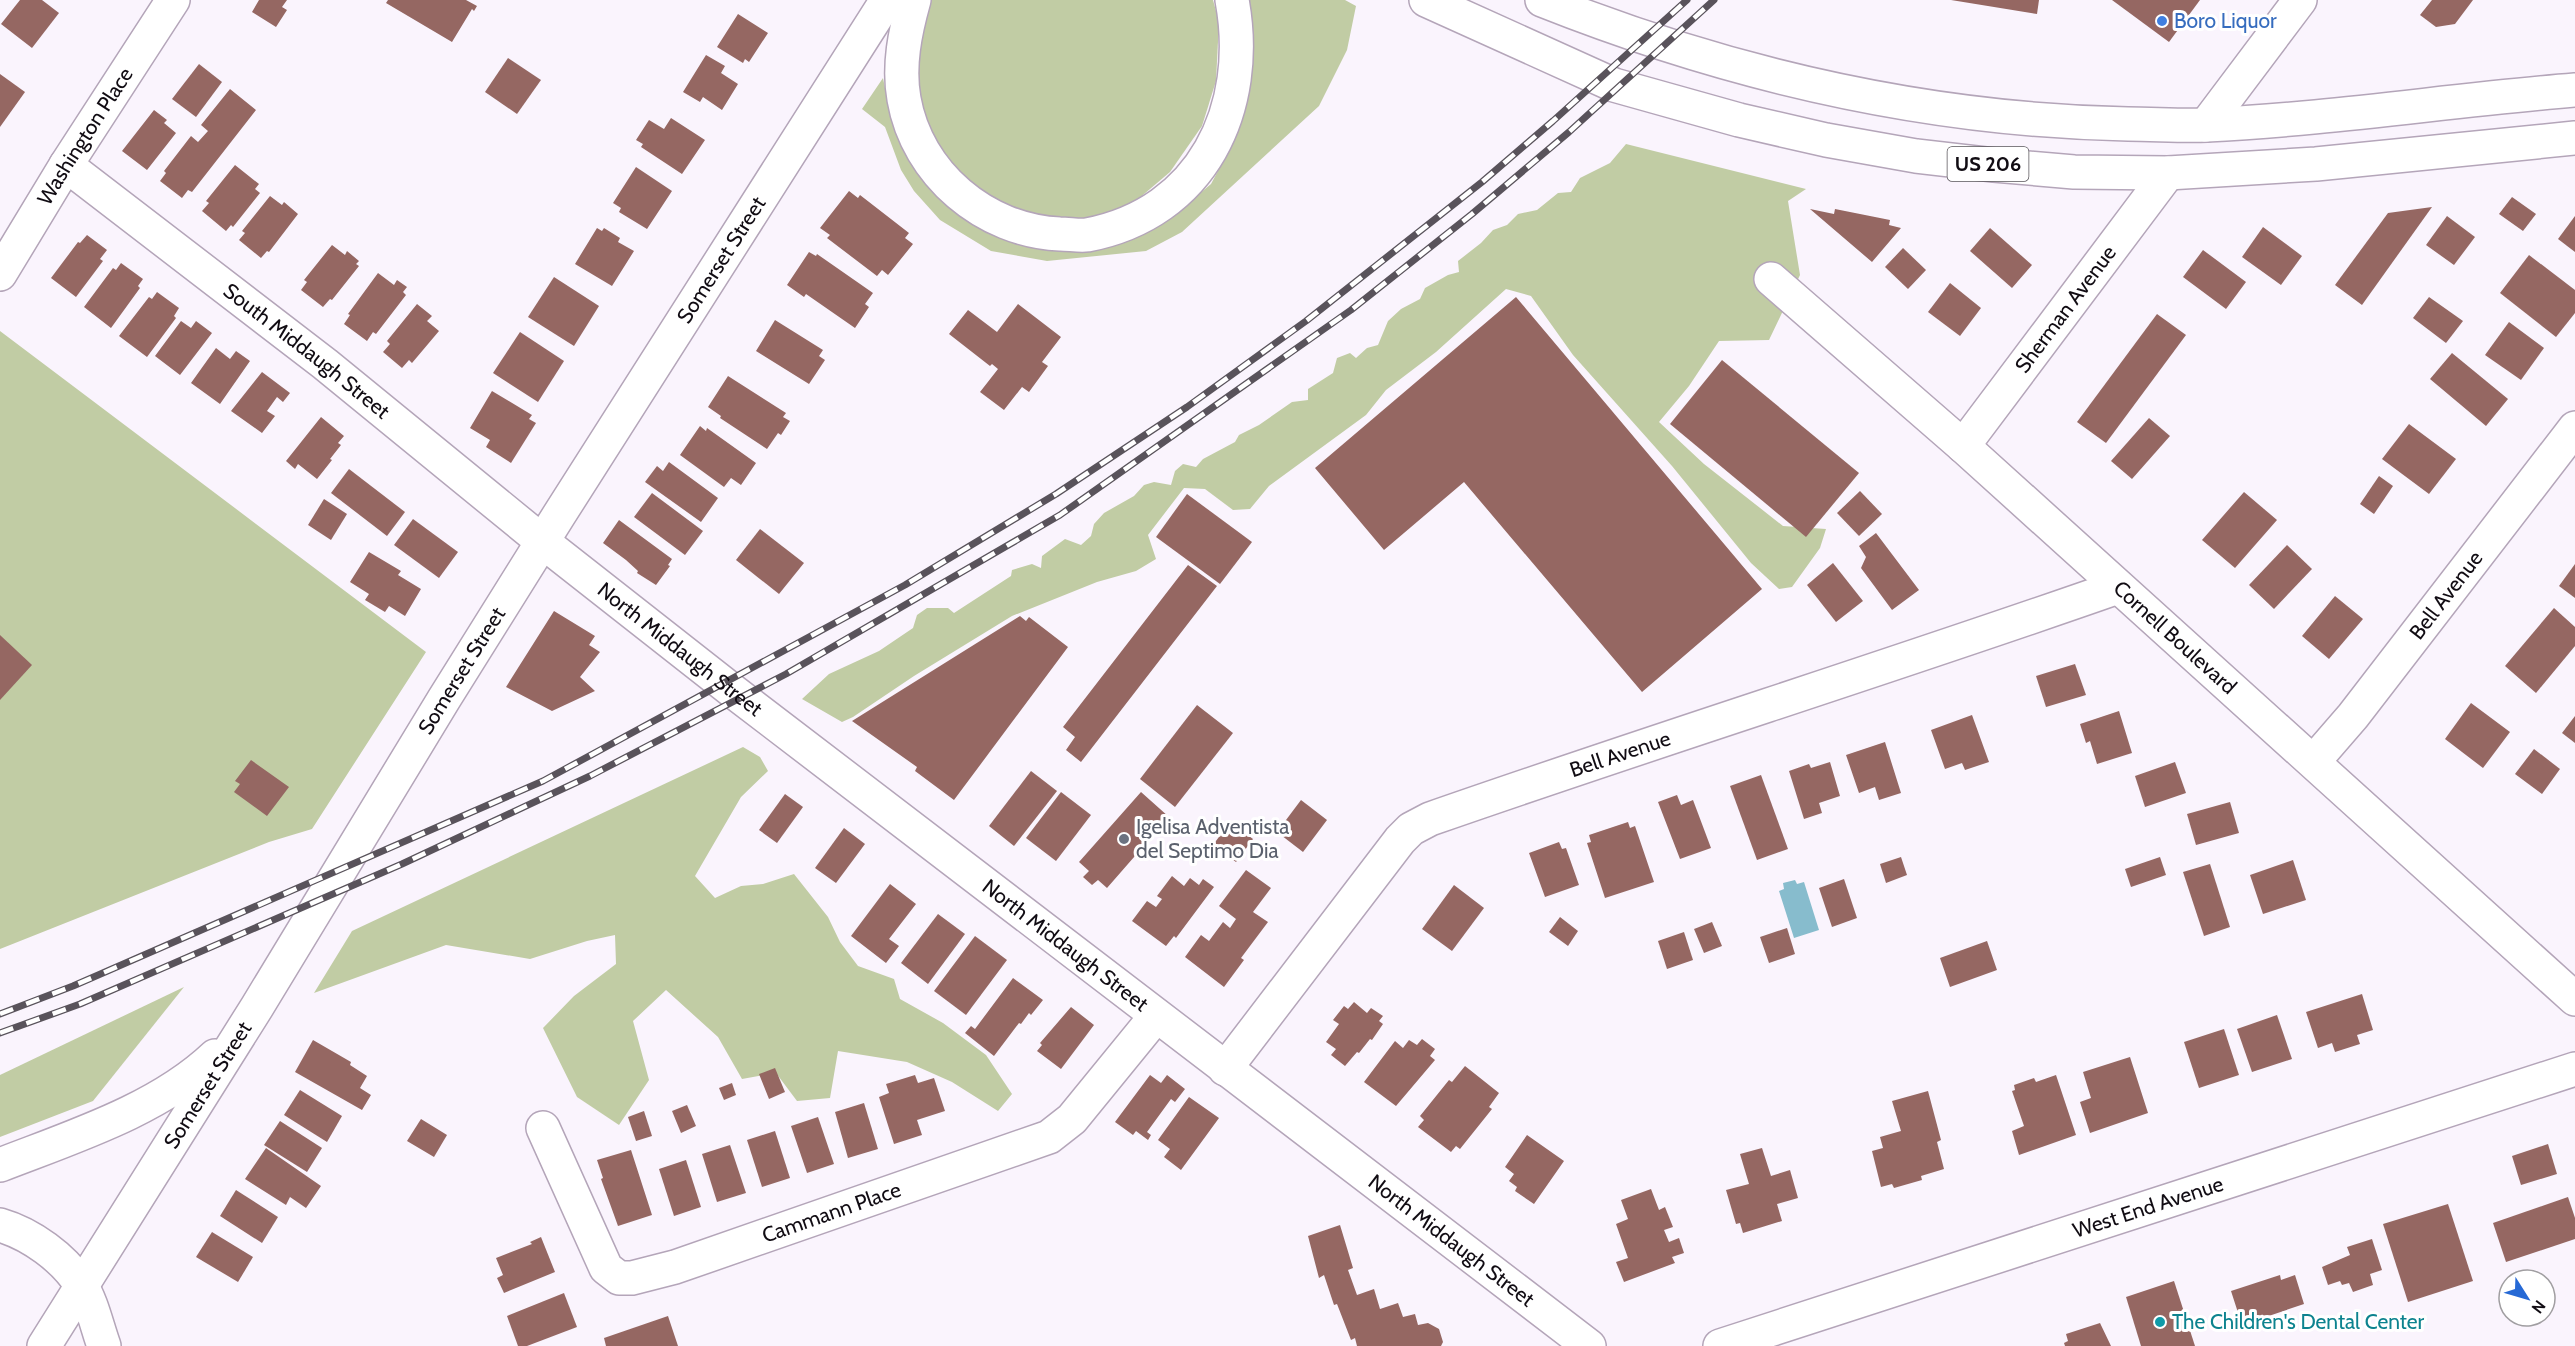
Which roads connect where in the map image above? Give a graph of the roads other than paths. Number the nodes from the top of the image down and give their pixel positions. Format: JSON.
{"nodes":[{"id":1,"x":173,"y":0,"type":"edge"},
{"id":2,"x":887,"y":0,"type":"edge"},
{"id":3,"x":914,"y":0,"type":"edge"},
{"id":4,"x":1232,"y":0,"type":"edge"},
{"id":5,"x":1426,"y":0,"type":"edge"},
{"id":6,"x":1542,"y":0,"type":"edge"},
{"id":7,"x":2300,"y":0,"type":"edge"},
{"id":8,"x":2575,"y":90,"type":"edge"},
{"id":9,"x":2206,"y":125,"type":"junction"},
{"id":10,"x":2575,"y":138,"type":"edge"},
{"id":11,"x":66,"y":165,"type":"junction"},
{"id":12,"x":2168,"y":173,"type":"junction"},
{"id":13,"x":0,"y":274,"type":"edge"},
{"id":14,"x":1771,"y":279,"type":"dead end"},
{"id":15,"x":2575,"y":428,"type":"edge"},
{"id":16,"x":1963,"y":446,"type":"junction"},
{"id":17,"x":543,"y":542,"type":"junction"},
{"id":18,"x":2118,"y":587,"type":"junction"},
{"id":19,"x":2314,"y":761,"type":"junction"},
{"id":20,"x":2575,"y":999,"type":"edge"},
{"id":21,"x":1156,"y":1016,"type":"junction"},
{"id":22,"x":238,"y":1035,"type":"junction"},
{"id":23,"x":1225,"y":1069,"type":"junction"},
{"id":24,"x":2575,"y":1069,"type":"edge"},
{"id":25,"x":543,"y":1128,"type":"dead end"},
{"id":26,"x":0,"y":1165,"type":"edge"},
{"id":27,"x":0,"y":1225,"type":"edge"},
{"id":28,"x":81,"y":1286,"type":"junction"},
{"id":29,"x":44,"y":1346,"type":"edge"},
{"id":30,"x":104,"y":1346,"type":"edge"},
{"id":31,"x":1589,"y":1346,"type":"edge"},
{"id":32,"x":1720,"y":1346,"type":"edge"}],
"edges":[{"from":1,"to":11,"type":"main road","name":"Washington Place"},
{"from":2,"to":17,"type":"main road","name":"Somerset Street"},
{"from":3,"to":4,"type":"main road"},
{"from":5,"to":12,"type":"main road","number":"US 206"},
{"from":6,"to":9,"type":"main road","number":"US 206"},
{"from":7,"to":9,"type":"main road"},
{"from":8,"to":9,"type":"main road","number":"US 206"},
{"from":10,"to":12,"type":"main road","number":"US 206"},
{"from":11,"to":13,"type":"main road","name":"Washington Place"},
{"from":11,"to":17,"type":"main road","name":"South Middaugh Street"},
{"from":12,"to":16,"type":"main road","name":"Sherman Avenue"},
{"from":14,"to":16,"type":"main road","name":"Cornell Boulevard"},
{"from":15,"to":19,"type":"main road","name":"Bell Avenue"},
{"from":16,"to":18,"type":"main road","name":"Cornell Boulevard"},
{"from":17,"to":21,"type":"main road","name":"North Middaugh Street"},
{"from":17,"to":22,"type":"main road","name":"Somerset Street"},
{"from":18,"to":19,"type":"main road","name":"Cornell Boulevard"},
{"from":18,"to":23,"type":"main road","name":"Bell Avenue"},
{"from":19,"to":20,"type":"main road","name":"Cornell Boulevard"},
{"from":21,"to":23,"type":"main road","name":"North Middaugh Street"},
{"from":21,"to":25,"type":"main road","name":"Cammann Place"},
{"from":22,"to":26,"type":"main road"},
{"from":22,"to":28,"type":"main road","name":"Somerset Street"},
{"from":23,"to":31,"type":"main road","name":"North Middaugh Street"},
{"from":24,"to":32,"type":"main road","name":"West End Avenue"},
{"from":27,"to":28,"type":"main road"},
{"from":28,"to":29,"type":"main road","name":"Somerset Street"},
{"from":28,"to":30,"type":"main road"}]}
